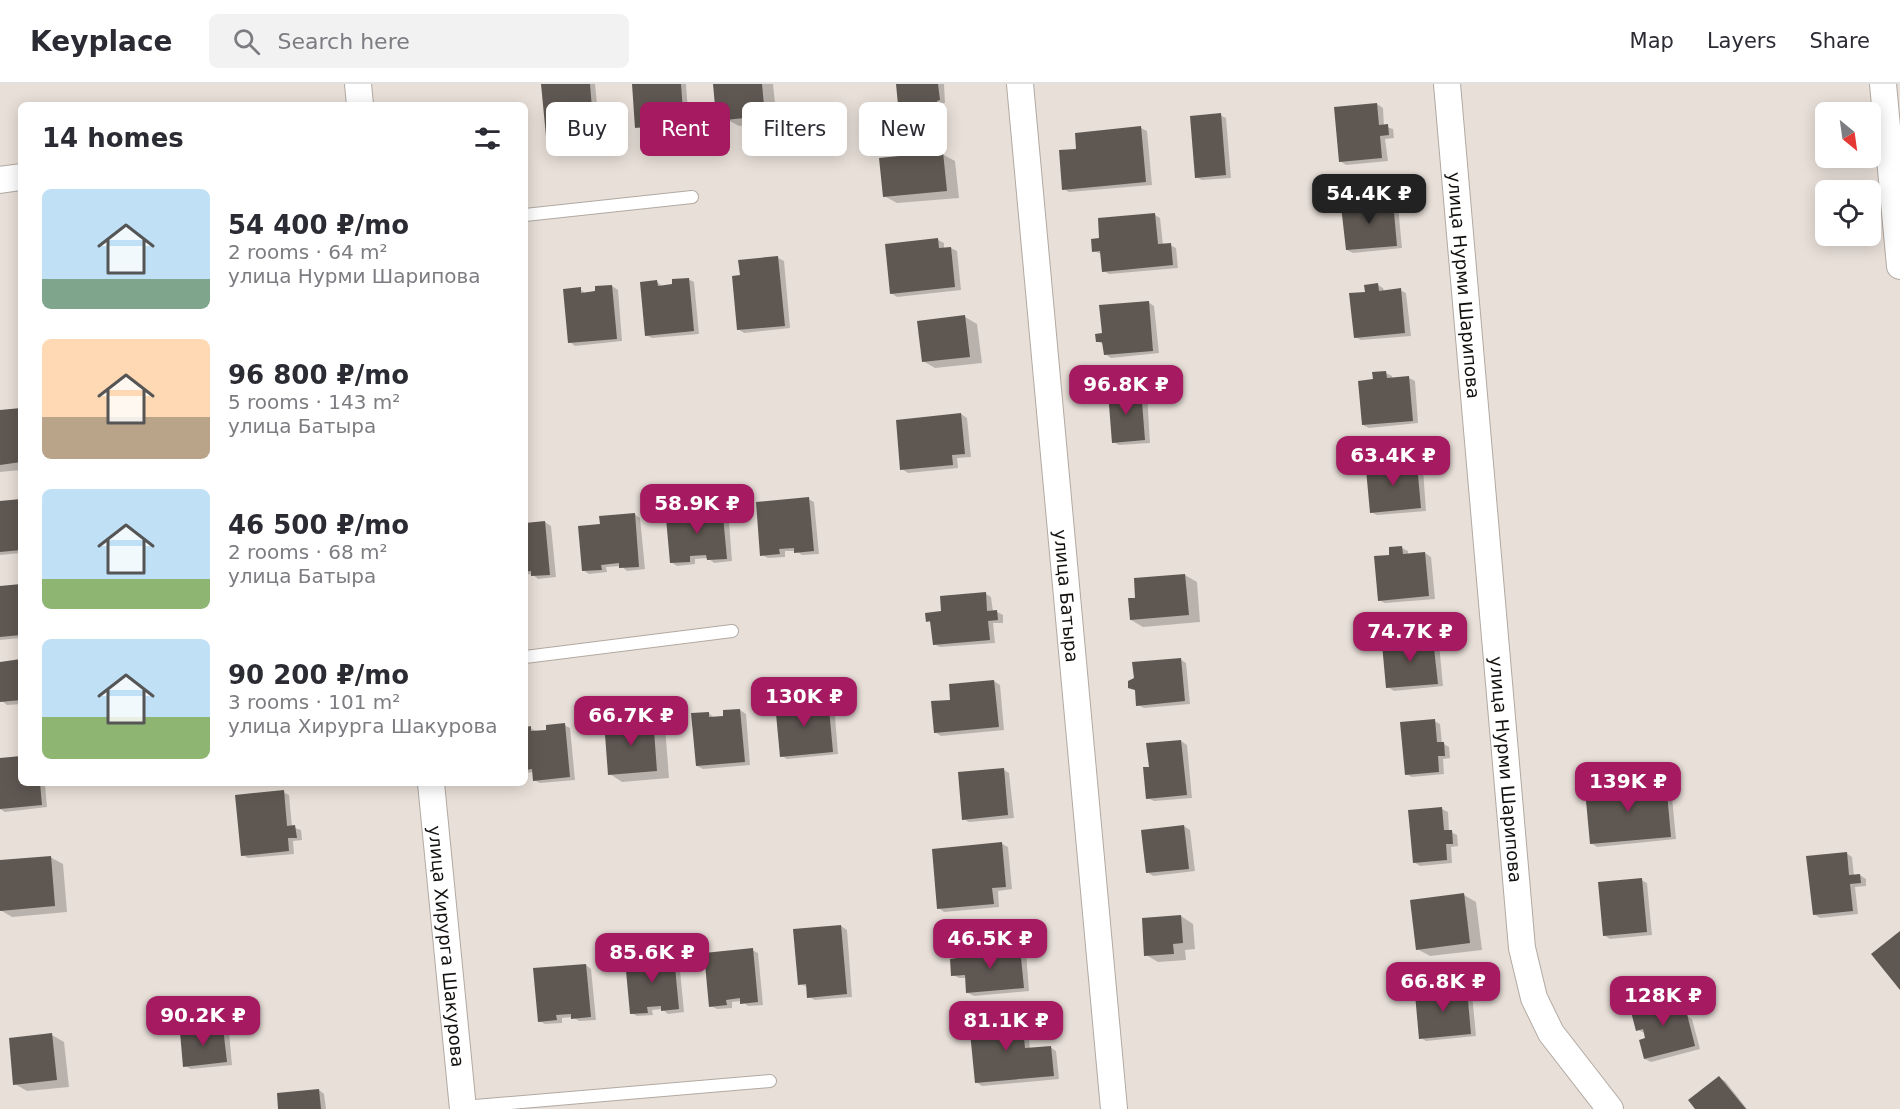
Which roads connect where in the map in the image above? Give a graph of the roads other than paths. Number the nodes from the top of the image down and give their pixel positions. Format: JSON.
{"nodes":[{"id":1,"x":358,"y":84,"type":"edge"},
{"id":2,"x":1020,"y":84,"type":"edge"},
{"id":3,"x":1447,"y":84,"type":"edge"},
{"id":4,"x":1883,"y":84,"type":"edge"},
{"id":5,"x":360,"y":102,"type":"edge"},
{"id":6,"x":18,"y":177,"type":"edge"},
{"id":7,"x":0,"y":180,"type":"edge"},
{"id":8,"x":692,"y":197,"type":"dead end"},
{"id":9,"x":528,"y":215,"type":"edge"},
{"id":10,"x":1900,"y":266,"type":"edge"},
{"id":11,"x":732,"y":631,"type":"dead end"},
{"id":12,"x":528,"y":657,"type":"edge"},
{"id":13,"x":431,"y":786,"type":"edge"},
{"id":14,"x":770,"y":1081,"type":"dead end"},
{"id":15,"x":463,"y":1108,"type":"edge"},
{"id":16,"x":1114,"y":1109,"type":"edge"},
{"id":17,"x":1610,"y":1109,"type":"edge"}],
"edges":[{"from":1,"to":5,"type":"street"},
{"from":2,"to":16,"type":"street","name":"улица Батыра"},
{"from":3,"to":17,"type":"street","name":"улица Нурми Шарипова"},
{"from":4,"to":10,"type":"street"},
{"from":6,"to":7,"type":"street"},
{"from":8,"to":9,"type":"lane"},
{"from":11,"to":12,"type":"lane"},
{"from":13,"to":15,"type":"street","name":"улица Хирурга Шакурова"},
{"from":14,"to":15,"type":"lane"}]}
